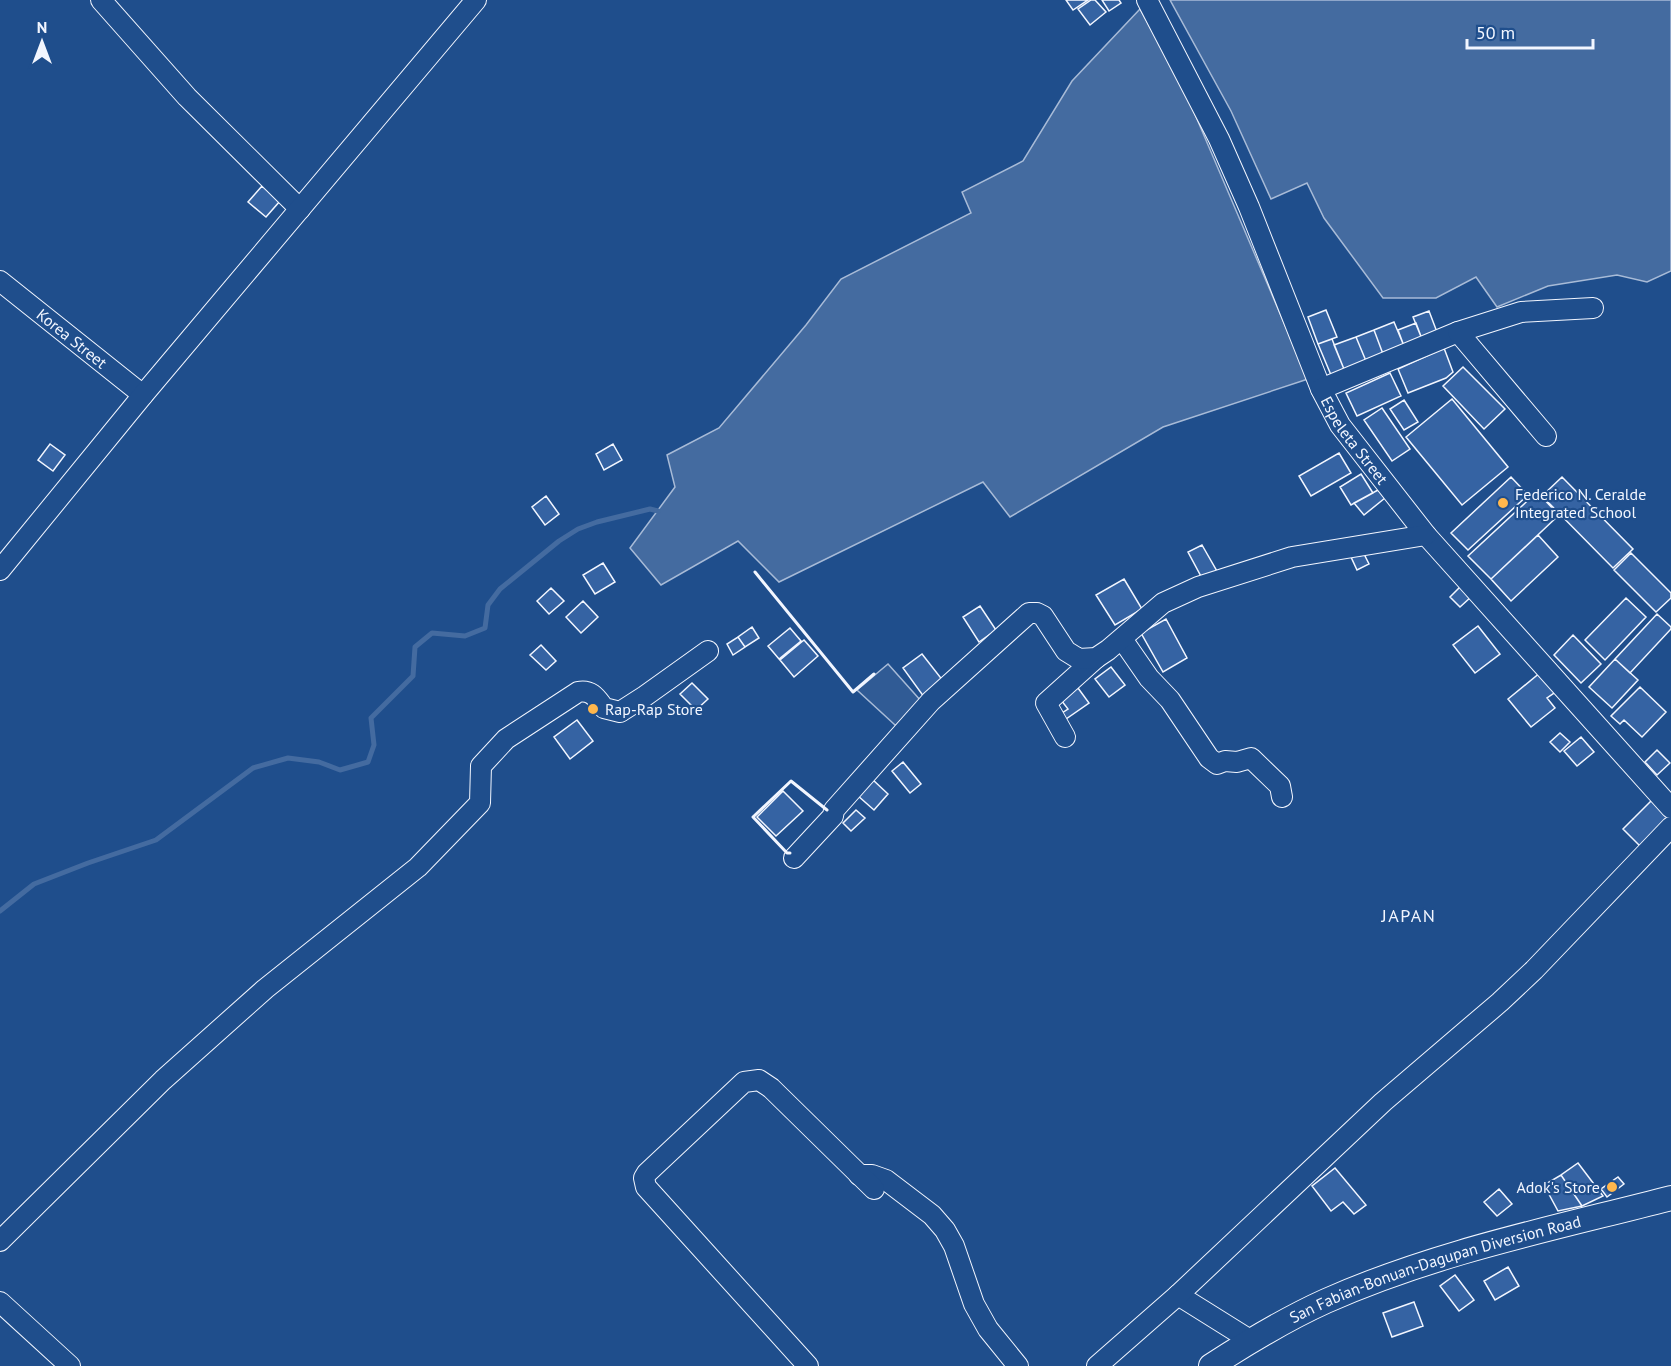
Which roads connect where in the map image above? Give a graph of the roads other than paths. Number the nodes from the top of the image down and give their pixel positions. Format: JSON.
{"nodes":[{"id":1,"x":101,"y":0,"type":"edge"},
{"id":2,"x":476,"y":0,"type":"edge"},
{"id":3,"x":1147,"y":0,"type":"edge"},
{"id":4,"x":300,"y":209,"type":"junction"},
{"id":5,"x":0,"y":281,"type":"edge"},
{"id":6,"x":1593,"y":308,"type":"dead end"},
{"id":7,"x":1458,"y":332,"type":"junction"},
{"id":8,"x":1321,"y":389,"type":"junction"},
{"id":9,"x":143,"y":395,"type":"junction"},
{"id":10,"x":1546,"y":436,"type":"dead end"},
{"id":11,"x":1426,"y":534,"type":"junction"},
{"id":12,"x":3,"y":562,"type":"edge"},
{"id":13,"x":1122,"y":639,"type":"junction"},
{"id":14,"x":708,"y":651,"type":"dead end"},
{"id":15,"x":1096,"y":658,"type":"junction"},
{"id":16,"x":1065,"y":737,"type":"dead end"},
{"id":17,"x":1282,"y":798,"type":"dead end"},
{"id":18,"x":1671,"y":808,"type":"edge"},
{"id":19,"x":1671,"y":827,"type":"edge"},
{"id":20,"x":794,"y":858,"type":"dead end"},
{"id":21,"x":859,"y":1175,"type":"junction"},
{"id":22,"x":874,"y":1189,"type":"dead end"},
{"id":23,"x":1671,"y":1198,"type":"edge"},
{"id":24,"x":0,"y":1241,"type":"edge"},
{"id":25,"x":1178,"y":1295,"type":"junction"},
{"id":26,"x":0,"y":1302,"type":"edge"},
{"id":27,"x":1250,"y":1340,"type":"junction"},
{"id":28,"x":70,"y":1366,"type":"edge"},
{"id":29,"x":808,"y":1366,"type":"edge"},
{"id":30,"x":1018,"y":1366,"type":"edge"},
{"id":31,"x":1097,"y":1366,"type":"edge"},
{"id":32,"x":1211,"y":1366,"type":"edge"}],
"edges":[{"from":1,"to":4,"type":"street"},
{"from":2,"to":4,"type":"street"},
{"from":3,"to":8,"type":"street","name":"Espeleta Street"},
{"from":4,"to":9,"type":"street"},
{"from":5,"to":9,"type":"street","name":"Korea Street"},
{"from":6,"to":7,"type":"street"},
{"from":7,"to":8,"type":"street"},
{"from":7,"to":10,"type":"street"},
{"from":8,"to":11,"type":"street","name":"Espeleta Street"},
{"from":9,"to":12,"type":"street"},
{"from":11,"to":13,"type":"street"},
{"from":11,"to":18,"type":"street","name":"Espeleta Street"},
{"from":13,"to":15,"type":"street"},
{"from":13,"to":17,"type":"street"},
{"from":14,"to":24,"type":"street"},
{"from":15,"to":16,"type":"street"},
{"from":15,"to":20,"type":"street"},
{"from":19,"to":25,"type":"street"},
{"from":21,"to":22,"type":"street"},
{"from":21,"to":29,"type":"street"},
{"from":21,"to":30,"type":"street"},
{"from":23,"to":27,"type":"main road","name":"San Fabian-Bonuan-Dagupan Diversion Road"},
{"from":25,"to":27,"type":"street"},
{"from":25,"to":31,"type":"street"},
{"from":26,"to":28,"type":"street"},
{"from":27,"to":32,"type":"main road","name":"San Fabian-Bonuan-Dagupan Diversion Road"}]}
